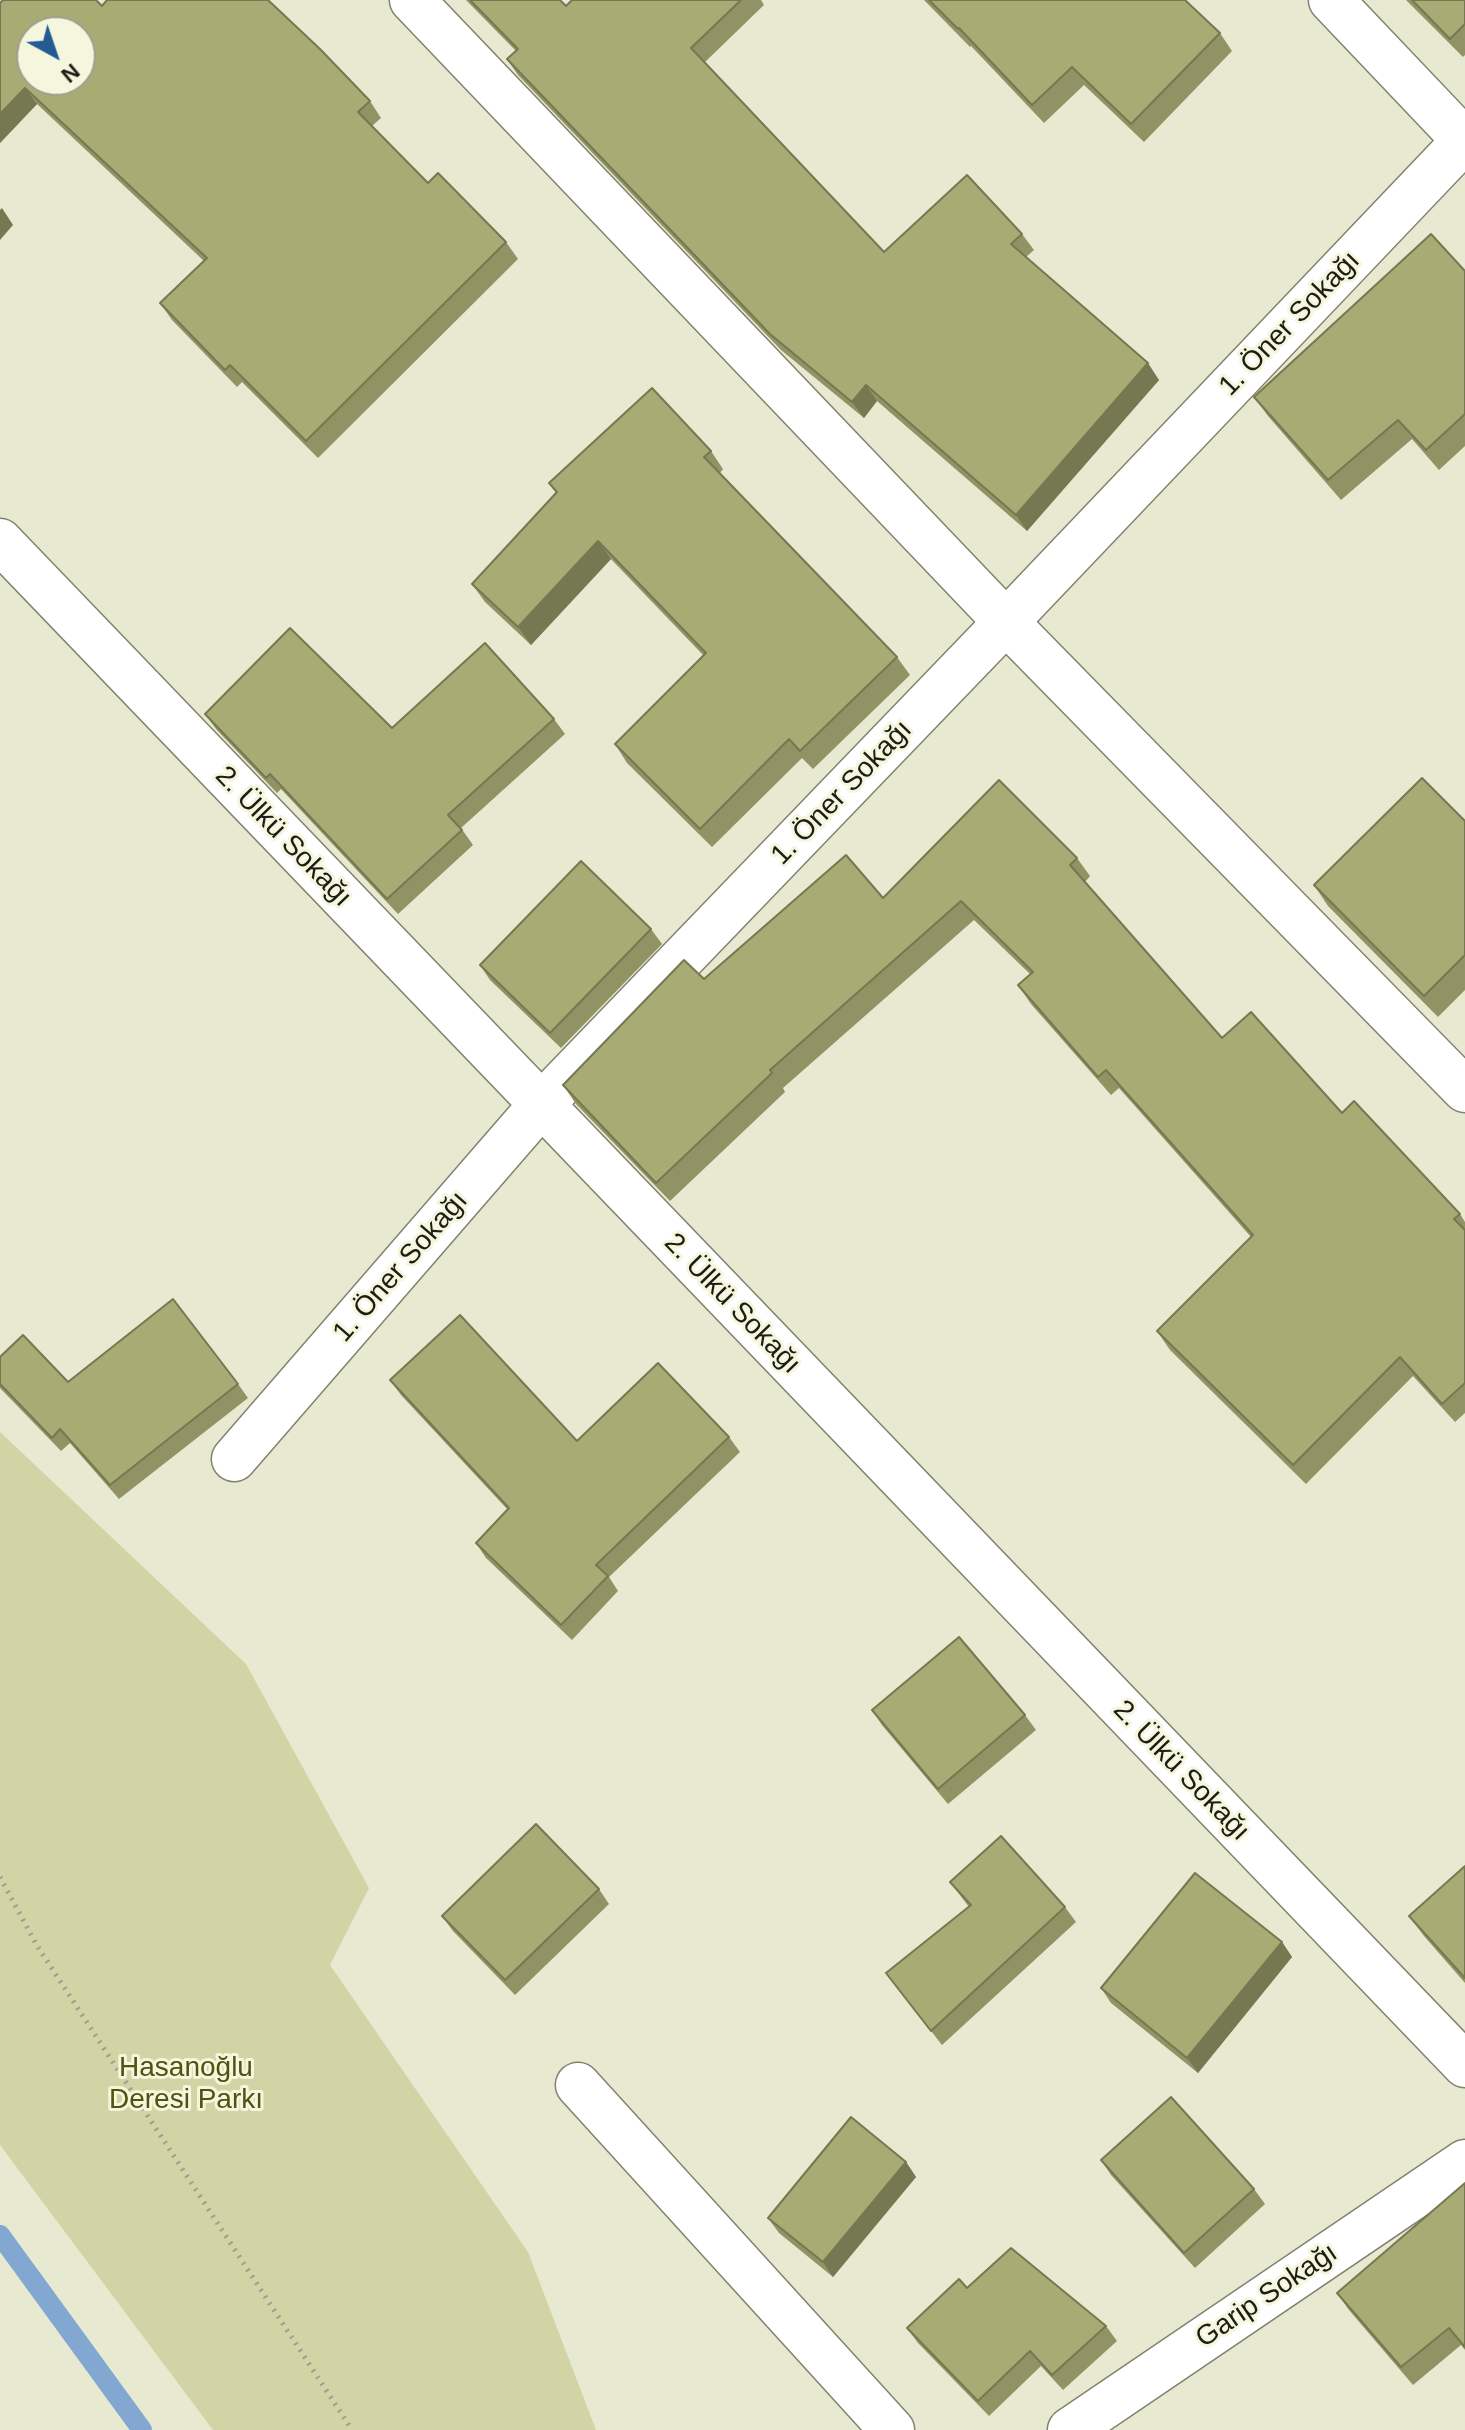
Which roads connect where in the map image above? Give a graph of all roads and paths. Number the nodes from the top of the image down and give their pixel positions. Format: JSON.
{"nodes":[{"id":1,"x":412,"y":0,"type":"edge"},
{"id":2,"x":1331,"y":0,"type":"edge"},
{"id":3,"x":1465,"y":140,"type":"edge"},
{"id":4,"x":0,"y":541,"type":"edge"},
{"id":5,"x":1006,"y":622,"type":"junction"},
{"id":6,"x":1465,"y":1090,"type":"edge"},
{"id":7,"x":540,"y":1106,"type":"junction"},
{"id":8,"x":234,"y":1459,"type":"dead end"},
{"id":9,"x":0,"y":1877,"type":"edge"},
{"id":10,"x":1465,"y":2065,"type":"edge"},
{"id":11,"x":578,"y":2085,"type":"dead end"},
{"id":12,"x":1465,"y":2162,"type":"edge"},
{"id":13,"x":352,"y":2430,"type":"edge"},
{"id":14,"x":892,"y":2430,"type":"edge"},
{"id":15,"x":1070,"y":2430,"type":"edge"}],
"edges":[{"from":1,"to":5,"type":"street"},
{"from":2,"to":3,"type":"street"},
{"from":3,"to":5,"type":"street","name":"1. Öner Sokağı"},
{"from":4,"to":7,"type":"street","name":"2. Ülkü Sokağı"},
{"from":5,"to":6,"type":"street"},
{"from":5,"to":7,"type":"street","name":"1. Öner Sokağı"},
{"from":7,"to":8,"type":"street","name":"1. Öner Sokağı"},
{"from":7,"to":10,"type":"street","name":"2. Ülkü Sokağı"},
{"from":9,"to":13,"type":"path"},
{"from":11,"to":14,"type":"street"},
{"from":12,"to":15,"type":"street","name":"Garip Sokağı"}]}
